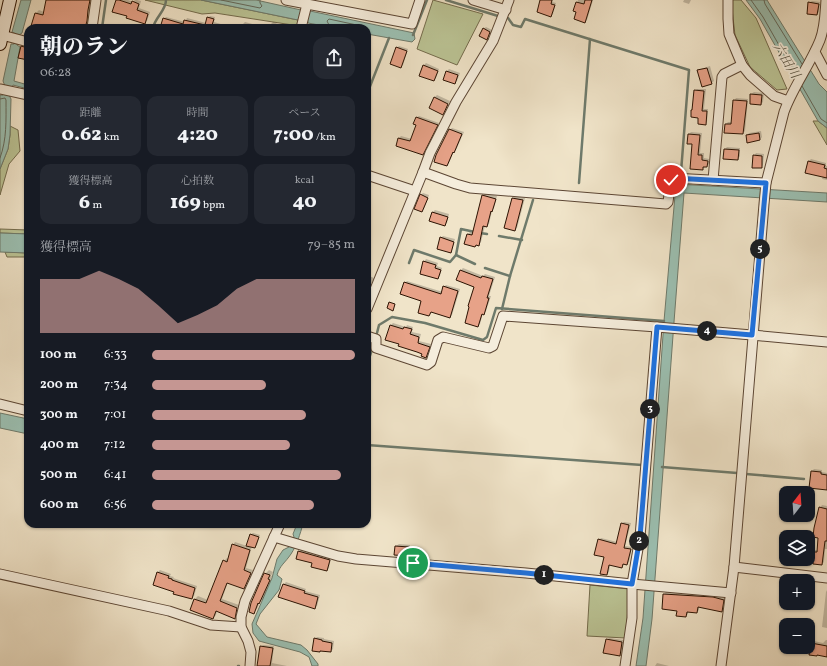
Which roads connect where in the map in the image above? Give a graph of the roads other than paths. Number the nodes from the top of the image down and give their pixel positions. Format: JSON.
{"nodes":[{"id":1,"x":10,"y":0,"type":"edge"},
{"id":2,"x":96,"y":0,"type":"edge"},
{"id":3,"x":286,"y":0,"type":"edge"},
{"id":4,"x":420,"y":0,"type":"edge"},
{"id":5,"x":473,"y":0,"type":"edge"},
{"id":6,"x":509,"y":0,"type":"edge"},
{"id":7,"x":728,"y":0,"type":"edge"},
{"id":8,"x":826,"y":0,"type":"edge"},
{"id":9,"x":307,"y":4,"type":"junction"},
{"id":10,"x":506,"y":10,"type":"junction"},
{"id":11,"x":93,"y":24,"type":"edge"},
{"id":12,"x":302,"y":24,"type":"edge"},
{"id":13,"x":13,"y":40,"type":"edge"},
{"id":14,"x":814,"y":53,"type":"junction"},
{"id":15,"x":742,"y":65,"type":"junction"},
{"id":16,"x":827,"y":74,"type":"edge"},
{"id":17,"x":1,"y":89,"type":"edge"},
{"id":18,"x":24,"y":94,"type":"edge"},
{"id":19,"x":789,"y":98,"type":"junction"},
{"id":20,"x":423,"y":172,"type":"junction"},
{"id":21,"x":371,"y":176,"type":"edge"},
{"id":22,"x":713,"y":180,"type":"junction"},
{"id":23,"x":766,"y":185,"type":"junction"},
{"id":24,"x":415,"y":191,"type":"junction"},
{"id":25,"x":371,"y":299,"type":"edge"},
{"id":26,"x":659,"y":328,"type":"junction"},
{"id":27,"x":752,"y":335,"type":"junction"},
{"id":28,"x":371,"y":337,"type":"edge"},
{"id":29,"x":827,"y":342,"type":"edge"},
{"id":30,"x":0,"y":404,"type":"edge"},
{"id":31,"x":24,"y":409,"type":"edge"},
{"id":32,"x":278,"y":528,"type":"edge"},
{"id":33,"x":274,"y":537,"type":"junction"},
{"id":34,"x":734,"y":567,"type":"junction"},
{"id":35,"x":0,"y":574,"type":"edge"},
{"id":36,"x":827,"y":578,"type":"edge"},
{"id":37,"x":632,"y":584,"type":"junction"},
{"id":38,"x":731,"y":593,"type":"junction"},
{"id":39,"x":241,"y":628,"type":"junction"},
{"id":40,"x":250,"y":666,"type":"edge"},
{"id":41,"x":626,"y":666,"type":"edge"},
{"id":42,"x":721,"y":666,"type":"edge"}],
"edges":[{"from":1,"to":13,"type":"main road"},
{"from":2,"to":11,"type":"street"},
{"from":3,"to":9,"type":"street"},
{"from":4,"to":9,"type":"street"},
{"from":5,"to":10,"type":"street"},
{"from":6,"to":10,"type":"street"},
{"from":7,"to":15,"type":"street"},
{"from":8,"to":14,"type":"street"},
{"from":9,"to":12,"type":"street"},
{"from":10,"to":20,"type":"street"},
{"from":14,"to":16,"type":"street"},
{"from":14,"to":19,"type":"street"},
{"from":15,"to":19,"type":"street"},
{"from":15,"to":22,"type":"street"},
{"from":17,"to":18,"type":"street"},
{"from":19,"to":23,"type":"street"},
{"from":20,"to":22,"type":"street"},
{"from":20,"to":24,"type":"street"},
{"from":21,"to":24,"type":"street"},
{"from":22,"to":23,"type":"street"},
{"from":23,"to":27,"type":"street"},
{"from":24,"to":25,"type":"street"},
{"from":26,"to":27,"type":"street"},
{"from":26,"to":28,"type":"street"},
{"from":26,"to":37,"type":"street"},
{"from":27,"to":29,"type":"street"},
{"from":27,"to":34,"type":"street"},
{"from":30,"to":31,"type":"street"},
{"from":32,"to":33,"type":"street"},
{"from":33,"to":37,"type":"street"},
{"from":33,"to":39,"type":"street"},
{"from":34,"to":36,"type":"street"},
{"from":34,"to":38,"type":"street"},
{"from":35,"to":39,"type":"street"},
{"from":37,"to":38,"type":"street"},
{"from":37,"to":41,"type":"street"},
{"from":38,"to":42,"type":"street"},
{"from":39,"to":40,"type":"street"}]}
